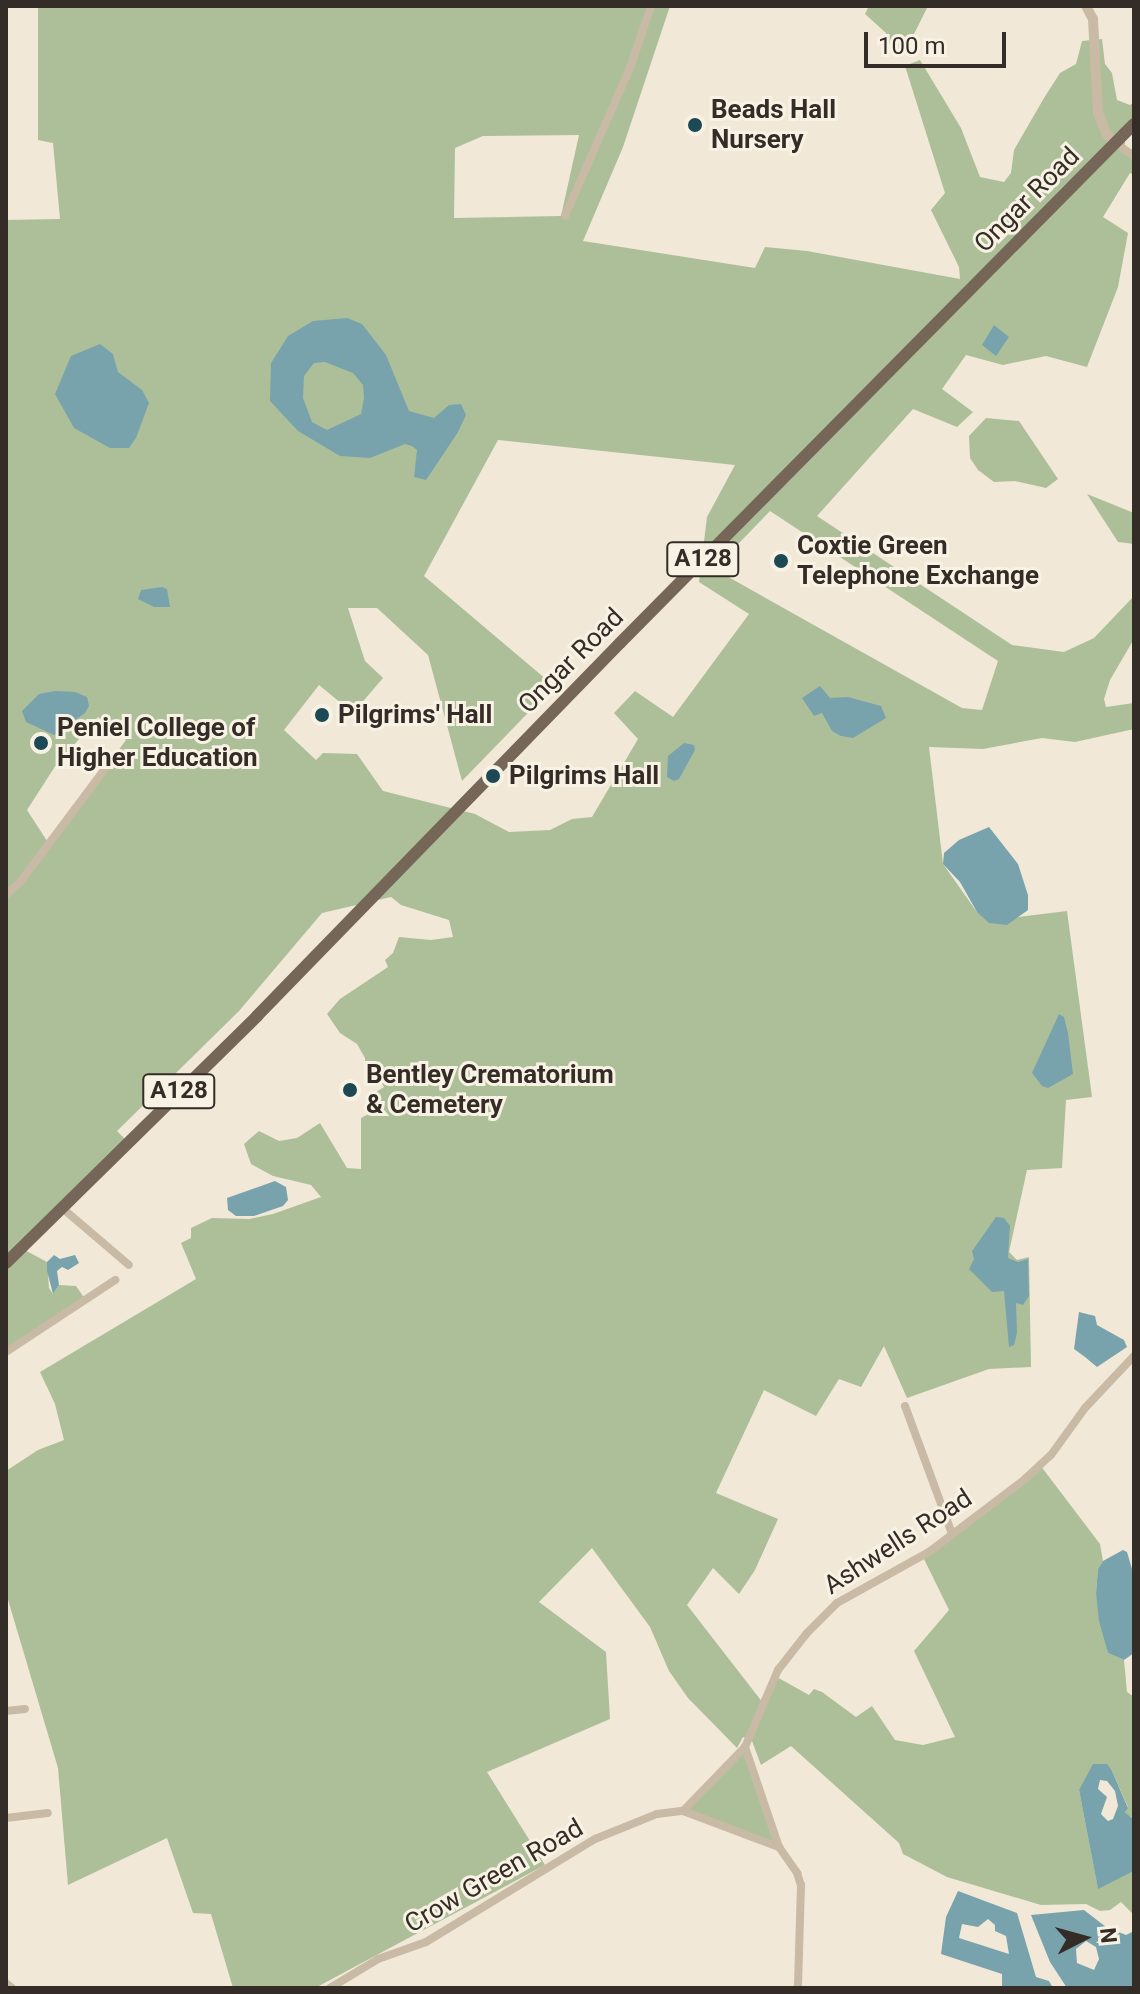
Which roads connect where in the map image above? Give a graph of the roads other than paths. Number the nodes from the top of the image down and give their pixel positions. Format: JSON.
{"nodes":[{"id":1,"x":651,"y":6,"type":"edge"},
{"id":2,"x":1086,"y":6,"type":"edge"},
{"id":3,"x":1101,"y":6,"type":"edge"},
{"id":4,"x":1093,"y":19,"type":"junction"},
{"id":5,"x":1134,"y":124,"type":"edge"},
{"id":6,"x":1115,"y":143,"type":"junction"},
{"id":7,"x":1134,"y":156,"type":"edge"},
{"id":8,"x":565,"y":216,"type":"dead end"},
{"id":9,"x":110,"y":762,"type":"dead end"},
{"id":10,"x":6,"y":895,"type":"edge"},
{"id":11,"x":61,"y":1207,"type":"junction"},
{"id":12,"x":6,"y":1263,"type":"edge"},
{"id":13,"x":129,"y":1265,"type":"dead end"},
{"id":14,"x":115,"y":1280,"type":"dead end"},
{"id":15,"x":6,"y":1352,"type":"edge"},
{"id":16,"x":1134,"y":1356,"type":"edge"},
{"id":17,"x":905,"y":1406,"type":"dead end"},
{"id":18,"x":952,"y":1534,"type":"junction"},
{"id":19,"x":25,"y":1709,"type":"dead end"},
{"id":20,"x":6,"y":1711,"type":"edge"},
{"id":21,"x":745,"y":1747,"type":"junction"},
{"id":22,"x":683,"y":1811,"type":"junction"},
{"id":23,"x":48,"y":1813,"type":"dead end"},
{"id":24,"x":6,"y":1818,"type":"edge"},
{"id":25,"x":779,"y":1847,"type":"junction"},
{"id":26,"x":6,"y":1983,"type":"edge"},
{"id":27,"x":12,"y":1988,"type":"edge"},
{"id":28,"x":330,"y":1988,"type":"edge"},
{"id":29,"x":798,"y":1988,"type":"edge"}],
"edges":[{"from":1,"to":8,"type":"street"},
{"from":2,"to":4,"type":"street"},
{"from":3,"to":4,"type":"street"},
{"from":4,"to":6,"type":"street"},
{"from":5,"to":6,"type":"main road","name":"Ongar Road","number":"A128"},
{"from":6,"to":7,"type":"street"},
{"from":6,"to":11,"type":"main road","name":"Ongar Road","number":"A128"},
{"from":9,"to":10,"type":"street"},
{"from":11,"to":12,"type":"main road","name":"Ongar Road","number":"A128"},
{"from":11,"to":13,"type":"street"},
{"from":14,"to":15,"type":"street"},
{"from":16,"to":18,"type":"street","name":"Ashwells Road"},
{"from":17,"to":18,"type":"street"},
{"from":18,"to":21,"type":"street","name":"Ashwells Road"},
{"from":19,"to":20,"type":"street"},
{"from":21,"to":22,"type":"street"},
{"from":21,"to":25,"type":"street"},
{"from":22,"to":25,"type":"street"},
{"from":22,"to":28,"type":"street","name":"Crow Green Road"},
{"from":23,"to":24,"type":"street"},
{"from":25,"to":29,"type":"street"},
{"from":26,"to":27,"type":"street"}]}
